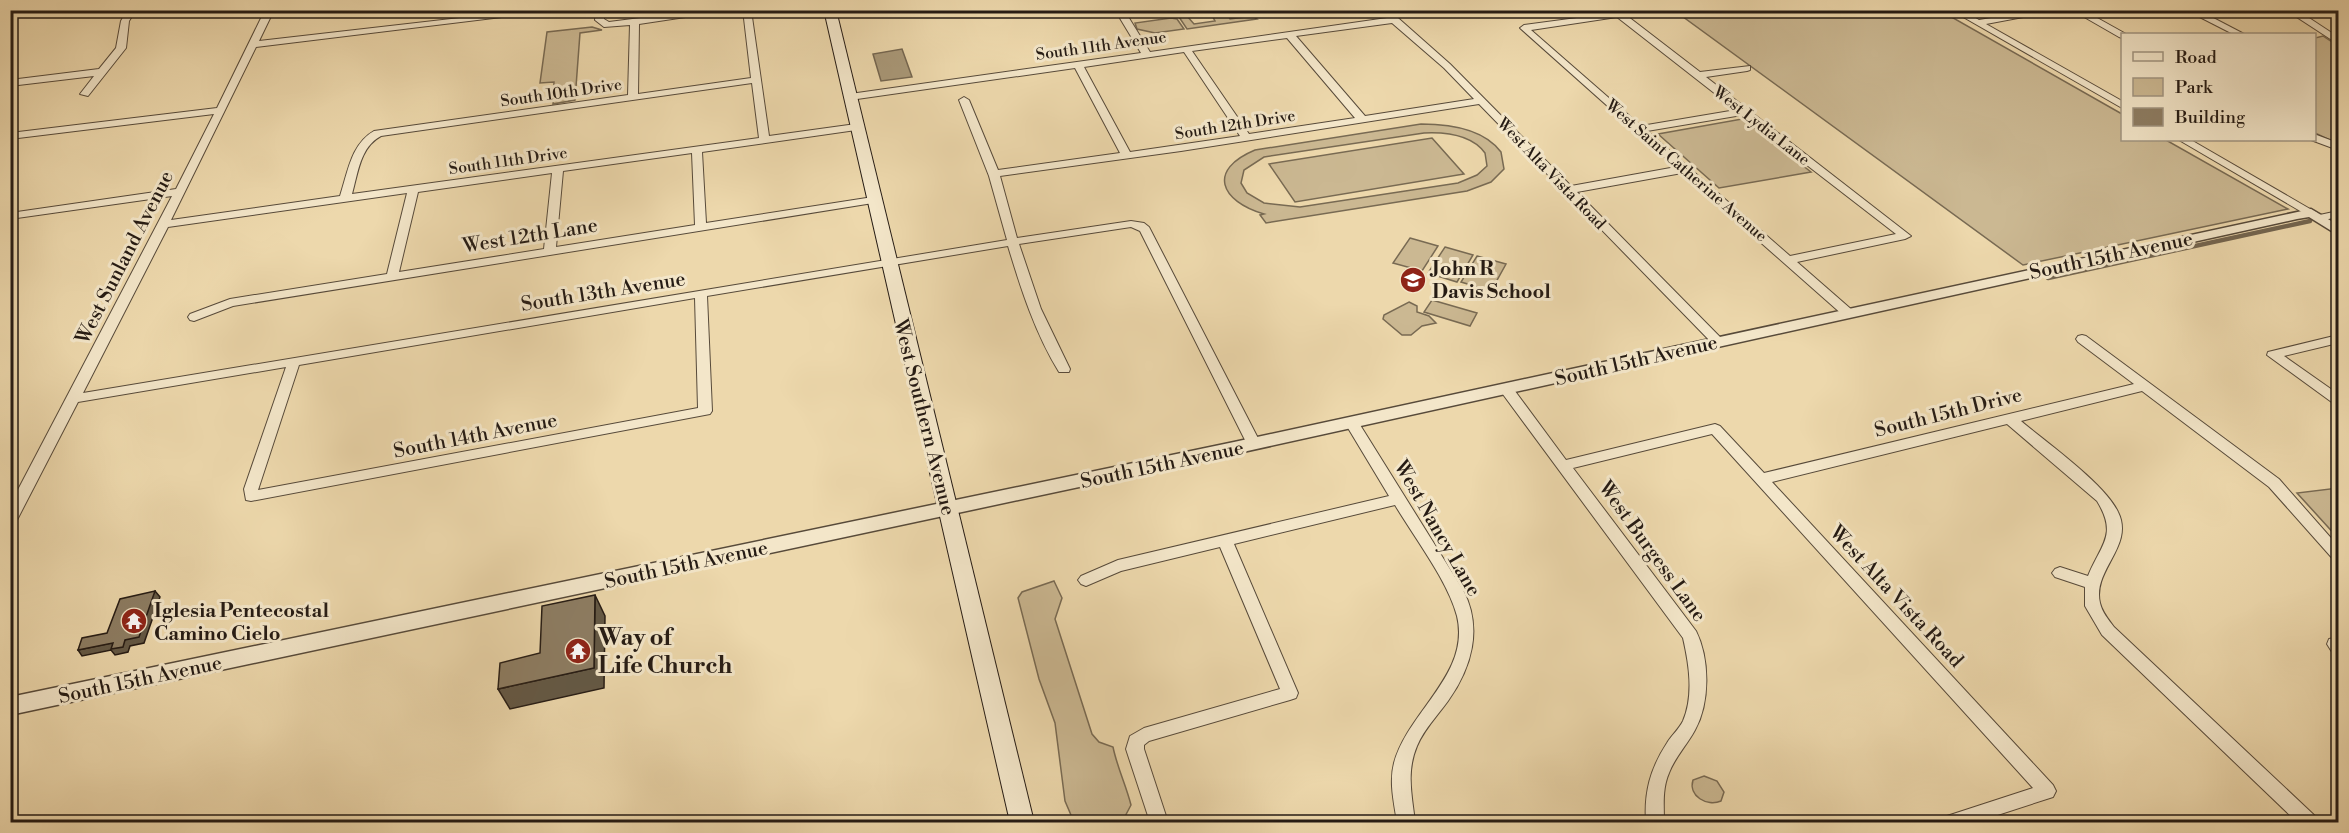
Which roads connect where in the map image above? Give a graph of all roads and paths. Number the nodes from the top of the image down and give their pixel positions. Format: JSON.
{"nodes":[{"id":1,"x":16,"y":10,"type":"edge"},
{"id":2,"x":132,"y":10,"type":"edge"},
{"id":3,"x":270,"y":10,"type":"edge"},
{"id":4,"x":556,"y":10,"type":"edge"},
{"id":5,"x":600,"y":10,"type":"edge"},
{"id":6,"x":728,"y":10,"type":"edge"},
{"id":7,"x":747,"y":10,"type":"edge"},
{"id":8,"x":830,"y":10,"type":"edge"},
{"id":9,"x":1119,"y":10,"type":"edge"},
{"id":10,"x":1383,"y":10,"type":"edge"},
{"id":11,"x":1955,"y":10,"type":"edge"},
{"id":12,"x":2057,"y":10,"type":"edge"},
{"id":13,"x":2076,"y":10,"type":"edge"},
{"id":14,"x":2190,"y":10,"type":"edge"},
{"id":15,"x":2290,"y":10,"type":"edge"},
{"id":16,"x":10,"y":18,"type":"edge"},
{"id":17,"x":1393,"y":20,"type":"junction"},
{"id":18,"x":635,"y":22,"type":"junction"},
{"id":19,"x":1977,"y":23,"type":"junction"},
{"id":20,"x":1524,"y":28,"type":"joint"},
{"id":21,"x":2237,"y":33,"type":"edge"},
{"id":22,"x":2121,"y":34,"type":"edge"},
{"id":23,"x":1290,"y":35,"type":"junction"},
{"id":24,"x":2338,"y":41,"type":"edge"},
{"id":25,"x":252,"y":45,"type":"junction"},
{"id":26,"x":1186,"y":50,"type":"junction"},
{"id":27,"x":1147,"y":55,"type":"junction"},
{"id":28,"x":1078,"y":65,"type":"junction"},
{"id":29,"x":1747,"y":68,"type":"dead end"},
{"id":30,"x":100,"y":72,"type":"junction"},
{"id":31,"x":1699,"y":75,"type":"junction"},
{"id":32,"x":756,"y":80,"type":"junction"},
{"id":33,"x":10,"y":82,"type":"edge"},
{"id":34,"x":85,"y":94,"type":"dead end"},
{"id":35,"x":633,"y":97,"type":"junction"},
{"id":36,"x":850,"y":97,"type":"junction"},
{"id":37,"x":964,"y":100,"type":"dead end"},
{"id":38,"x":1481,"y":101,"type":"junction"},
{"id":39,"x":2121,"y":104,"type":"edge"},
{"id":40,"x":221,"y":110,"type":"junction"},
{"id":41,"x":1746,"y":111,"type":"junction"},
{"id":42,"x":1362,"y":119,"type":"junction"},
{"id":43,"x":856,"y":127,"type":"junction"},
{"id":44,"x":1640,"y":129,"type":"junction"},
{"id":45,"x":10,"y":136,"type":"edge"},
{"id":46,"x":2316,"y":137,"type":"edge"},
{"id":47,"x":1247,"y":138,"type":"junction"},
{"id":48,"x":764,"y":140,"type":"junction"},
{"id":49,"x":2186,"y":141,"type":"edge"},
{"id":50,"x":2338,"y":147,"type":"edge"},
{"id":51,"x":697,"y":149,"type":"junction"},
{"id":52,"x":1126,"y":154,"type":"junction"},
{"id":53,"x":558,"y":168,"type":"junction"},
{"id":54,"x":1685,"y":169,"type":"junction"},
{"id":55,"x":993,"y":174,"type":"junction"},
{"id":56,"x":413,"y":189,"type":"junction"},
{"id":57,"x":1568,"y":190,"type":"junction"},
{"id":58,"x":180,"y":192,"type":"junction"},
{"id":59,"x":345,"y":198,"type":"junction"},
{"id":60,"x":873,"y":200,"type":"junction"},
{"id":61,"x":2338,"y":214,"type":"edge"},
{"id":62,"x":10,"y":216,"type":"edge"},
{"id":63,"x":2315,"y":216,"type":"junction"},
{"id":64,"x":164,"y":224,"type":"junction"},
{"id":65,"x":700,"y":228,"type":"junction"},
{"id":66,"x":2338,"y":231,"type":"edge"},
{"id":67,"x":1014,"y":243,"type":"junction"},
{"id":68,"x":550,"y":251,"type":"junction"},
{"id":69,"x":1788,"y":260,"type":"junction"},
{"id":70,"x":888,"y":262,"type":"junction"},
{"id":71,"x":392,"y":277,"type":"junction"},
{"id":72,"x":702,"y":294,"type":"junction"},
{"id":73,"x":1848,"y":313,"type":"junction"},
{"id":74,"x":194,"y":317,"type":"dead end"},
{"id":75,"x":2082,"y":339,"type":"dead end"},
{"id":76,"x":2338,"y":339,"type":"edge"},
{"id":77,"x":1717,"y":341,"type":"junction"},
{"id":78,"x":294,"y":362,"type":"junction"},
{"id":79,"x":1064,"y":369,"type":"dead end"},
{"id":80,"x":2145,"y":386,"type":"junction"},
{"id":81,"x":1507,"y":390,"type":"junction"},
{"id":82,"x":72,"y":399,"type":"junction"},
{"id":83,"x":2338,"y":400,"type":"edge"},
{"id":84,"x":2010,"y":419,"type":"junction"},
{"id":85,"x":1352,"y":423,"type":"junction"},
{"id":86,"x":1254,"y":444,"type":"junction"},
{"id":87,"x":1564,"y":465,"type":"junction"},
{"id":88,"x":1761,"y":479,"type":"junction"},
{"id":89,"x":1397,"y":499,"type":"junction"},
{"id":90,"x":947,"y":509,"type":"junction"},
{"id":91,"x":10,"y":520,"type":"edge"},
{"id":92,"x":1225,"y":541,"type":"junction"},
{"id":93,"x":2338,"y":555,"type":"edge"},
{"id":94,"x":2060,"y":573,"type":"dead end"},
{"id":95,"x":1086,"y":580,"type":"dead end"},
{"id":96,"x":2094,"y":584,"type":"junction"},
{"id":97,"x":10,"y":706,"type":"edge"},
{"id":98,"x":1022,"y":822,"type":"edge"},
{"id":99,"x":1159,"y":822,"type":"edge"},
{"id":100,"x":1406,"y":822,"type":"edge"},
{"id":101,"x":1655,"y":822,"type":"edge"},
{"id":102,"x":1953,"y":822,"type":"edge"},
{"id":103,"x":2308,"y":822,"type":"edge"}],
"edges":[{"from":1,"to":16,"type":"street"},
{"from":2,"to":30,"type":"street"},
{"from":3,"to":25,"type":"street","name":"West Sunland Avenue"},
{"from":4,"to":25,"type":"street"},
{"from":5,"to":18,"type":"street"},
{"from":6,"to":18,"type":"street"},
{"from":7,"to":32,"type":"street"},
{"from":8,"to":36,"type":"main road","name":"West Southern Avenue"},
{"from":9,"to":27,"type":"street"},
{"from":10,"to":17,"type":"street","name":"West Alta Vista Road"},
{"from":11,"to":19,"type":"street"},
{"from":12,"to":19,"type":"street"},
{"from":13,"to":22,"type":"street"},
{"from":14,"to":21,"type":"street"},
{"from":15,"to":24,"type":"street"},
{"from":17,"to":23,"type":"street","name":"South 11th Avenue"},
{"from":17,"to":38,"type":"street","name":"West Alta Vista Road"},
{"from":18,"to":35,"type":"street"},
{"from":19,"to":39,"type":"street"},
{"from":20,"to":31,"type":"street","name":"West Lydia Lane"},
{"from":20,"to":44,"type":"street","name":"West Saint Catherine Avenue"},
{"from":23,"to":26,"type":"street","name":"South 11th Avenue"},
{"from":23,"to":42,"type":"street"},
{"from":25,"to":40,"type":"street","name":"West Sunland Avenue"},
{"from":26,"to":27,"type":"street","name":"South 11th Avenue"},
{"from":26,"to":47,"type":"street"},
{"from":27,"to":28,"type":"street","name":"South 11th Avenue"},
{"from":28,"to":36,"type":"street","name":"South 11th Avenue"},
{"from":28,"to":52,"type":"street"},
{"from":29,"to":31,"type":"street"},
{"from":30,"to":33,"type":"street"},
{"from":30,"to":34,"type":"street"},
{"from":31,"to":41,"type":"street","name":"West Lydia Lane"},
{"from":32,"to":35,"type":"street","name":"South 10th Drive"},
{"from":32,"to":48,"type":"street"},
{"from":35,"to":59,"type":"street","name":"South 10th Drive"},
{"from":36,"to":43,"type":"main road","name":"West Southern Avenue"},
{"from":37,"to":55,"type":"street"},
{"from":38,"to":42,"type":"street","name":"South 12th Drive"},
{"from":38,"to":57,"type":"street","name":"West Alta Vista Road"},
{"from":40,"to":45,"type":"street"},
{"from":40,"to":58,"type":"street","name":"West Sunland Avenue"},
{"from":41,"to":44,"type":"street"},
{"from":41,"to":69,"type":"street","name":"West Lydia Lane"},
{"from":42,"to":47,"type":"street","name":"South 12th Drive"},
{"from":43,"to":48,"type":"street","name":"South 11th Drive"},
{"from":43,"to":60,"type":"main road","name":"West Southern Avenue"},
{"from":44,"to":54,"type":"street","name":"West Saint Catherine Avenue"},
{"from":46,"to":50,"type":"street"},
{"from":47,"to":52,"type":"street","name":"South 12th Drive"},
{"from":48,"to":51,"type":"street","name":"South 11th Drive"},
{"from":49,"to":63,"type":"street"},
{"from":51,"to":53,"type":"street","name":"South 11th Drive"},
{"from":51,"to":65,"type":"street"},
{"from":52,"to":55,"type":"street","name":"South 12th Drive"},
{"from":53,"to":56,"type":"street","name":"South 11th Drive"},
{"from":53,"to":68,"type":"street"},
{"from":54,"to":57,"type":"street"},
{"from":54,"to":69,"type":"street","name":"West Saint Catherine Avenue"},
{"from":55,"to":67,"type":"street"},
{"from":56,"to":59,"type":"street","name":"South 11th Drive"},
{"from":56,"to":71,"type":"street"},
{"from":57,"to":77,"type":"street","name":"West Alta Vista Road"},
{"from":58,"to":62,"type":"street"},
{"from":58,"to":64,"type":"street","name":"West Sunland Avenue"},
{"from":59,"to":64,"type":"street","name":"South 11th Drive"},
{"from":60,"to":65,"type":"street","name":"West 12th Lane"},
{"from":60,"to":70,"type":"main road","name":"West Southern Avenue"},
{"from":61,"to":63,"type":"street","name":"South 15th Avenue"},
{"from":63,"to":66,"type":"street"},
{"from":63,"to":73,"type":"street","name":"South 15th Avenue"},
{"from":64,"to":82,"type":"street","name":"West Sunland Avenue"},
{"from":65,"to":68,"type":"street","name":"West 12th Lane"},
{"from":67,"to":70,"type":"street","name":"South 13th Avenue"},
{"from":67,"to":79,"type":"street"},
{"from":67,"to":86,"type":"street","name":"South 13th Avenue"},
{"from":68,"to":71,"type":"street","name":"West 12th Lane"},
{"from":69,"to":73,"type":"street","name":"West Saint Catherine Avenue"},
{"from":70,"to":72,"type":"street","name":"South 13th Avenue"},
{"from":70,"to":90,"type":"main road","name":"West Southern Avenue"},
{"from":71,"to":74,"type":"street","name":"West 12th Lane"},
{"from":72,"to":78,"type":"street","name":"South 13th Avenue"},
{"from":72,"to":78,"type":"street","name":"South 14th Avenue"},
{"from":73,"to":77,"type":"street","name":"South 15th Avenue"},
{"from":75,"to":80,"type":"street"},
{"from":76,"to":83,"type":"street"},
{"from":77,"to":81,"type":"street","name":"South 15th Avenue"},
{"from":78,"to":82,"type":"street","name":"South 13th Avenue"},
{"from":80,"to":84,"type":"street","name":"South 15th Drive"},
{"from":80,"to":93,"type":"street"},
{"from":81,"to":85,"type":"street","name":"South 15th Avenue"},
{"from":81,"to":87,"type":"street","name":"West Burgess Lane"},
{"from":82,"to":91,"type":"street","name":"West Sunland Avenue"},
{"from":84,"to":88,"type":"street","name":"South 15th Drive"},
{"from":84,"to":96,"type":"street"},
{"from":85,"to":86,"type":"street","name":"South 15th Avenue"},
{"from":85,"to":89,"type":"street","name":"West Nancy Lane"},
{"from":86,"to":90,"type":"street","name":"South 15th Avenue"},
{"from":87,"to":88,"type":"street","name":"West Alta Vista Road"},
{"from":87,"to":101,"type":"street","name":"West Burgess Lane"},
{"from":88,"to":102,"type":"street","name":"West Alta Vista Road"},
{"from":89,"to":92,"type":"street"},
{"from":89,"to":100,"type":"street","name":"West Nancy Lane"},
{"from":90,"to":97,"type":"street","name":"South 15th Avenue"},
{"from":90,"to":98,"type":"main road","name":"West Southern Avenue"},
{"from":92,"to":95,"type":"street"},
{"from":92,"to":99,"type":"street"},
{"from":94,"to":96,"type":"street"},
{"from":96,"to":103,"type":"street"}]}
